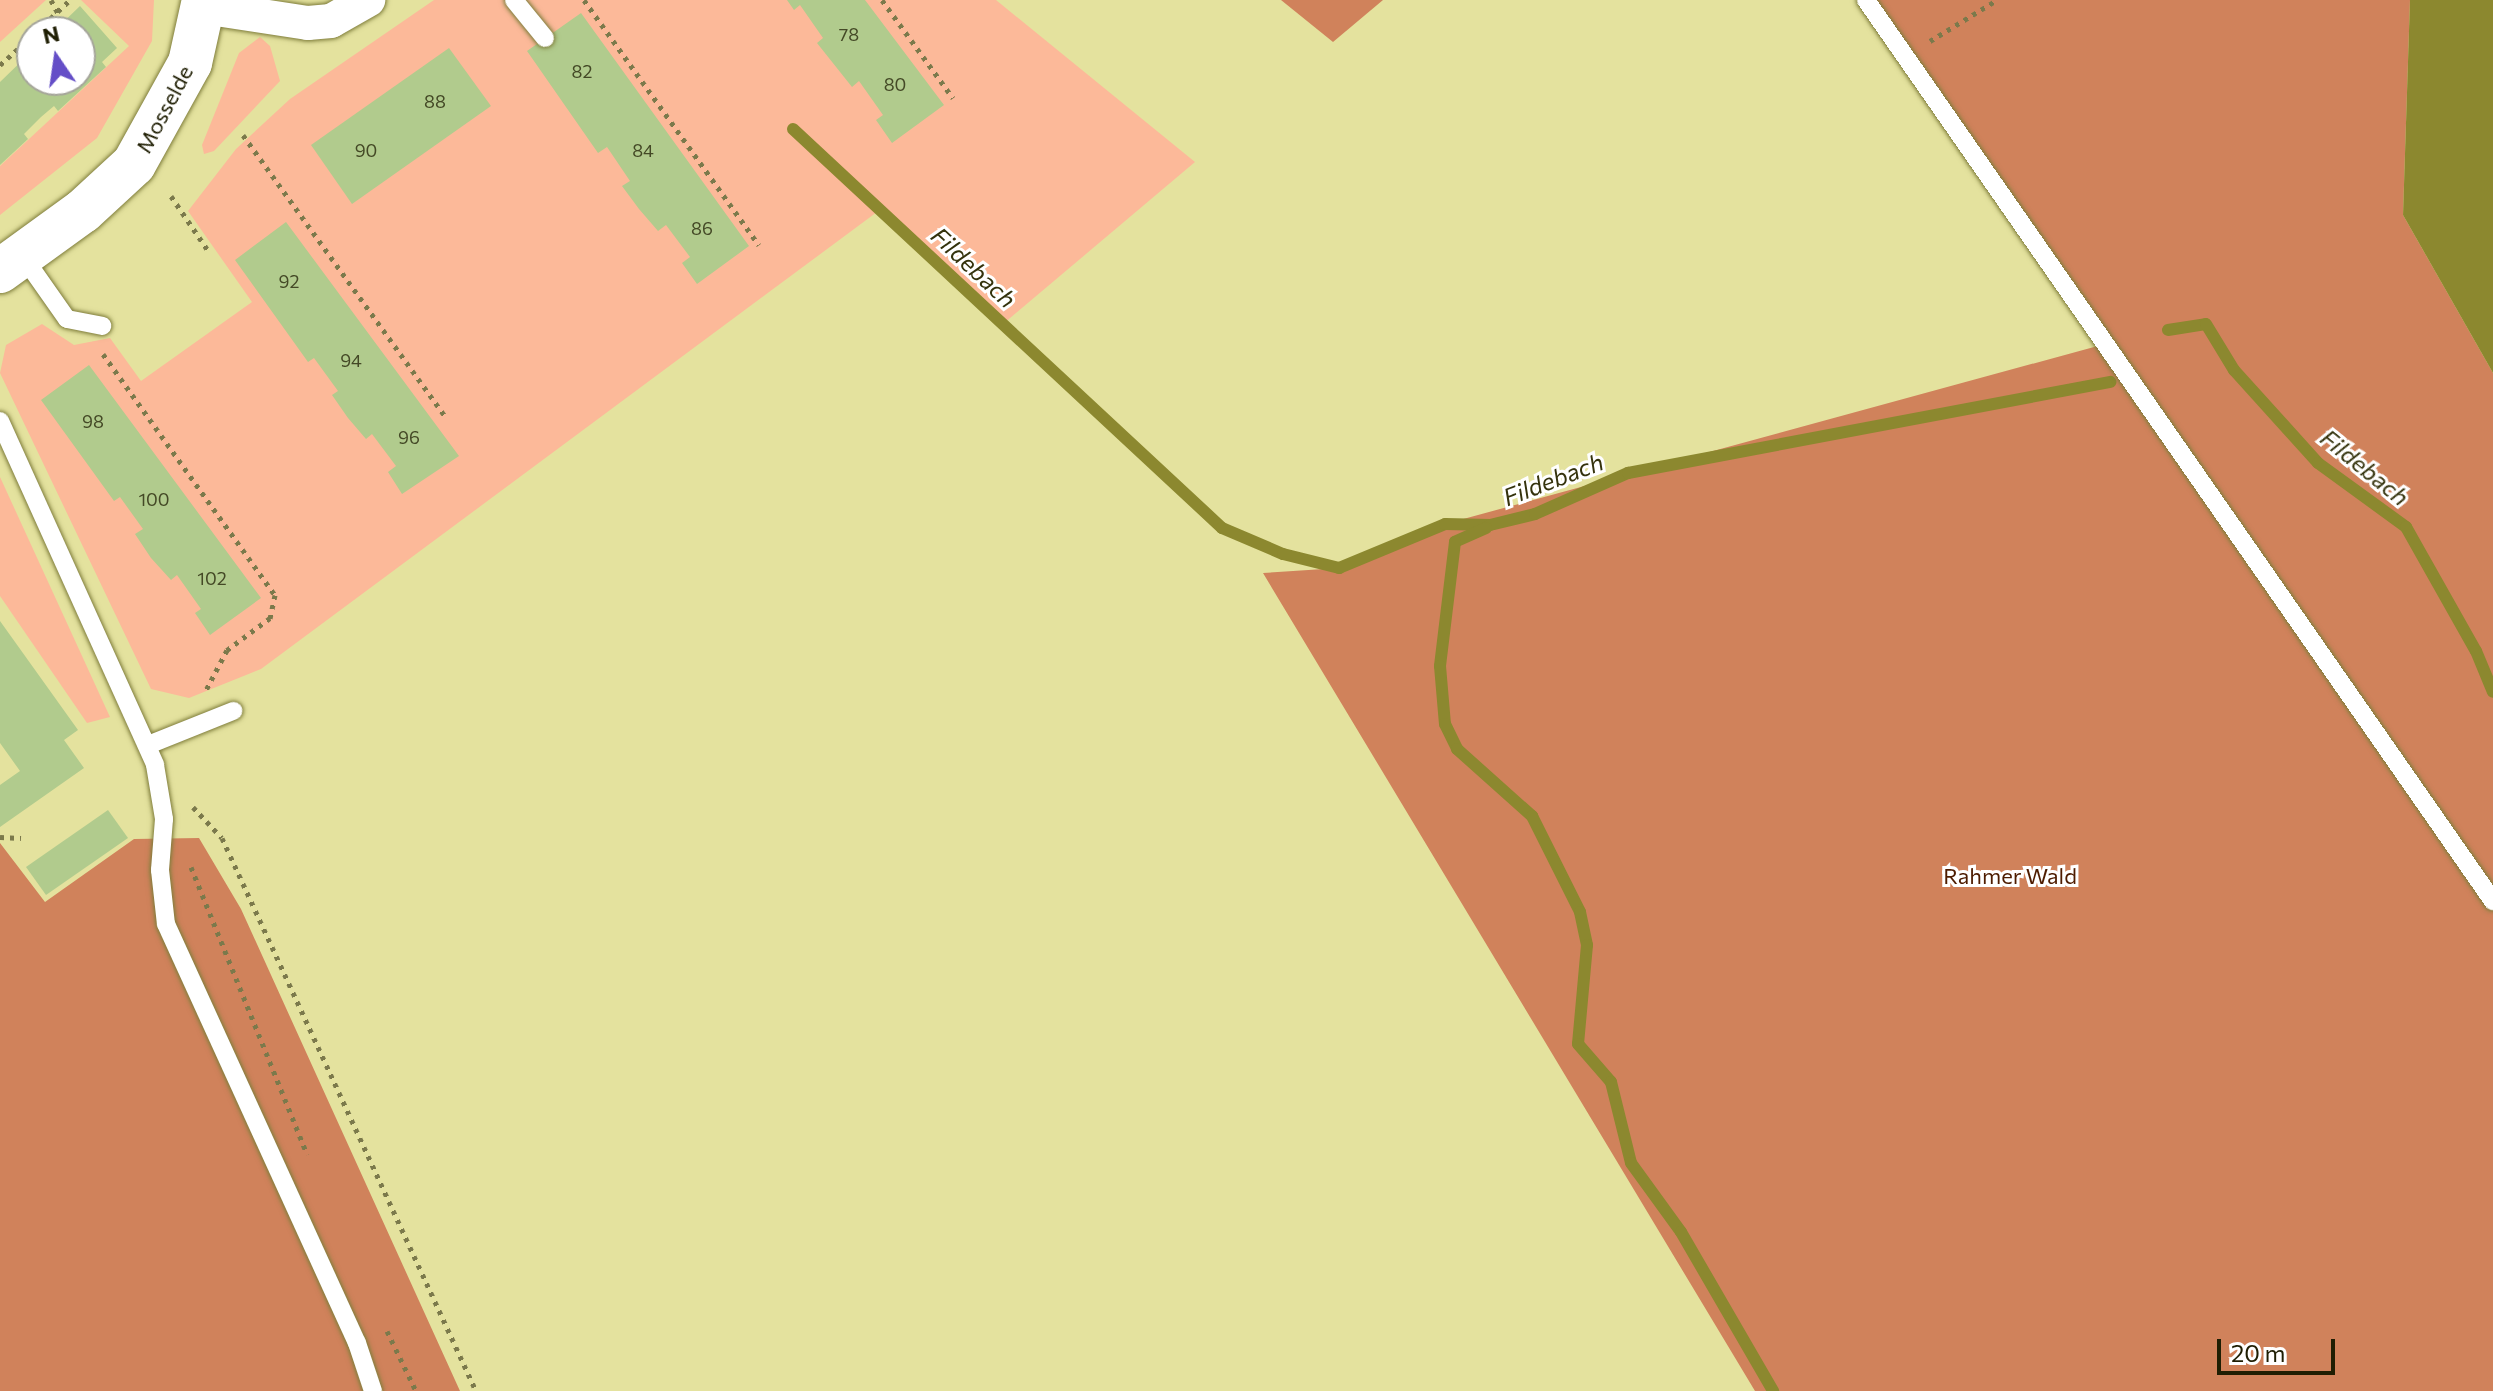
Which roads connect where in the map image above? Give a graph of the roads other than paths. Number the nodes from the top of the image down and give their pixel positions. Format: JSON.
{"nodes":[{"id":1,"x":368,"y":0,"type":"edge"},
{"id":2,"x":514,"y":0,"type":"edge"},
{"id":3,"x":1866,"y":0,"type":"edge"},
{"id":4,"x":204,"y":4,"type":"edge"},
{"id":5,"x":545,"y":38,"type":"dead end"},
{"id":6,"x":11,"y":263,"type":"edge"},
{"id":7,"x":102,"y":326,"type":"road end"},
{"id":8,"x":0,"y":421,"type":"edge"},
{"id":9,"x":233,"y":711,"type":"dead end"},
{"id":10,"x":148,"y":745,"type":"junction"},
{"id":11,"x":2493,"y":901,"type":"edge"},
{"id":12,"x":373,"y":1391,"type":"edge"}],
"edges":[{"from":1,"to":4,"type":"street","name":"Mosselde"},
{"from":2,"to":5,"type":"lane"},
{"from":3,"to":11,"type":"lane"},
{"from":4,"to":6,"type":"street","name":"Mosselde"},
{"from":6,"to":7,"type":"lane"},
{"from":8,"to":10,"type":"lane"},
{"from":9,"to":10,"type":"lane"},
{"from":10,"to":12,"type":"lane"}]}
